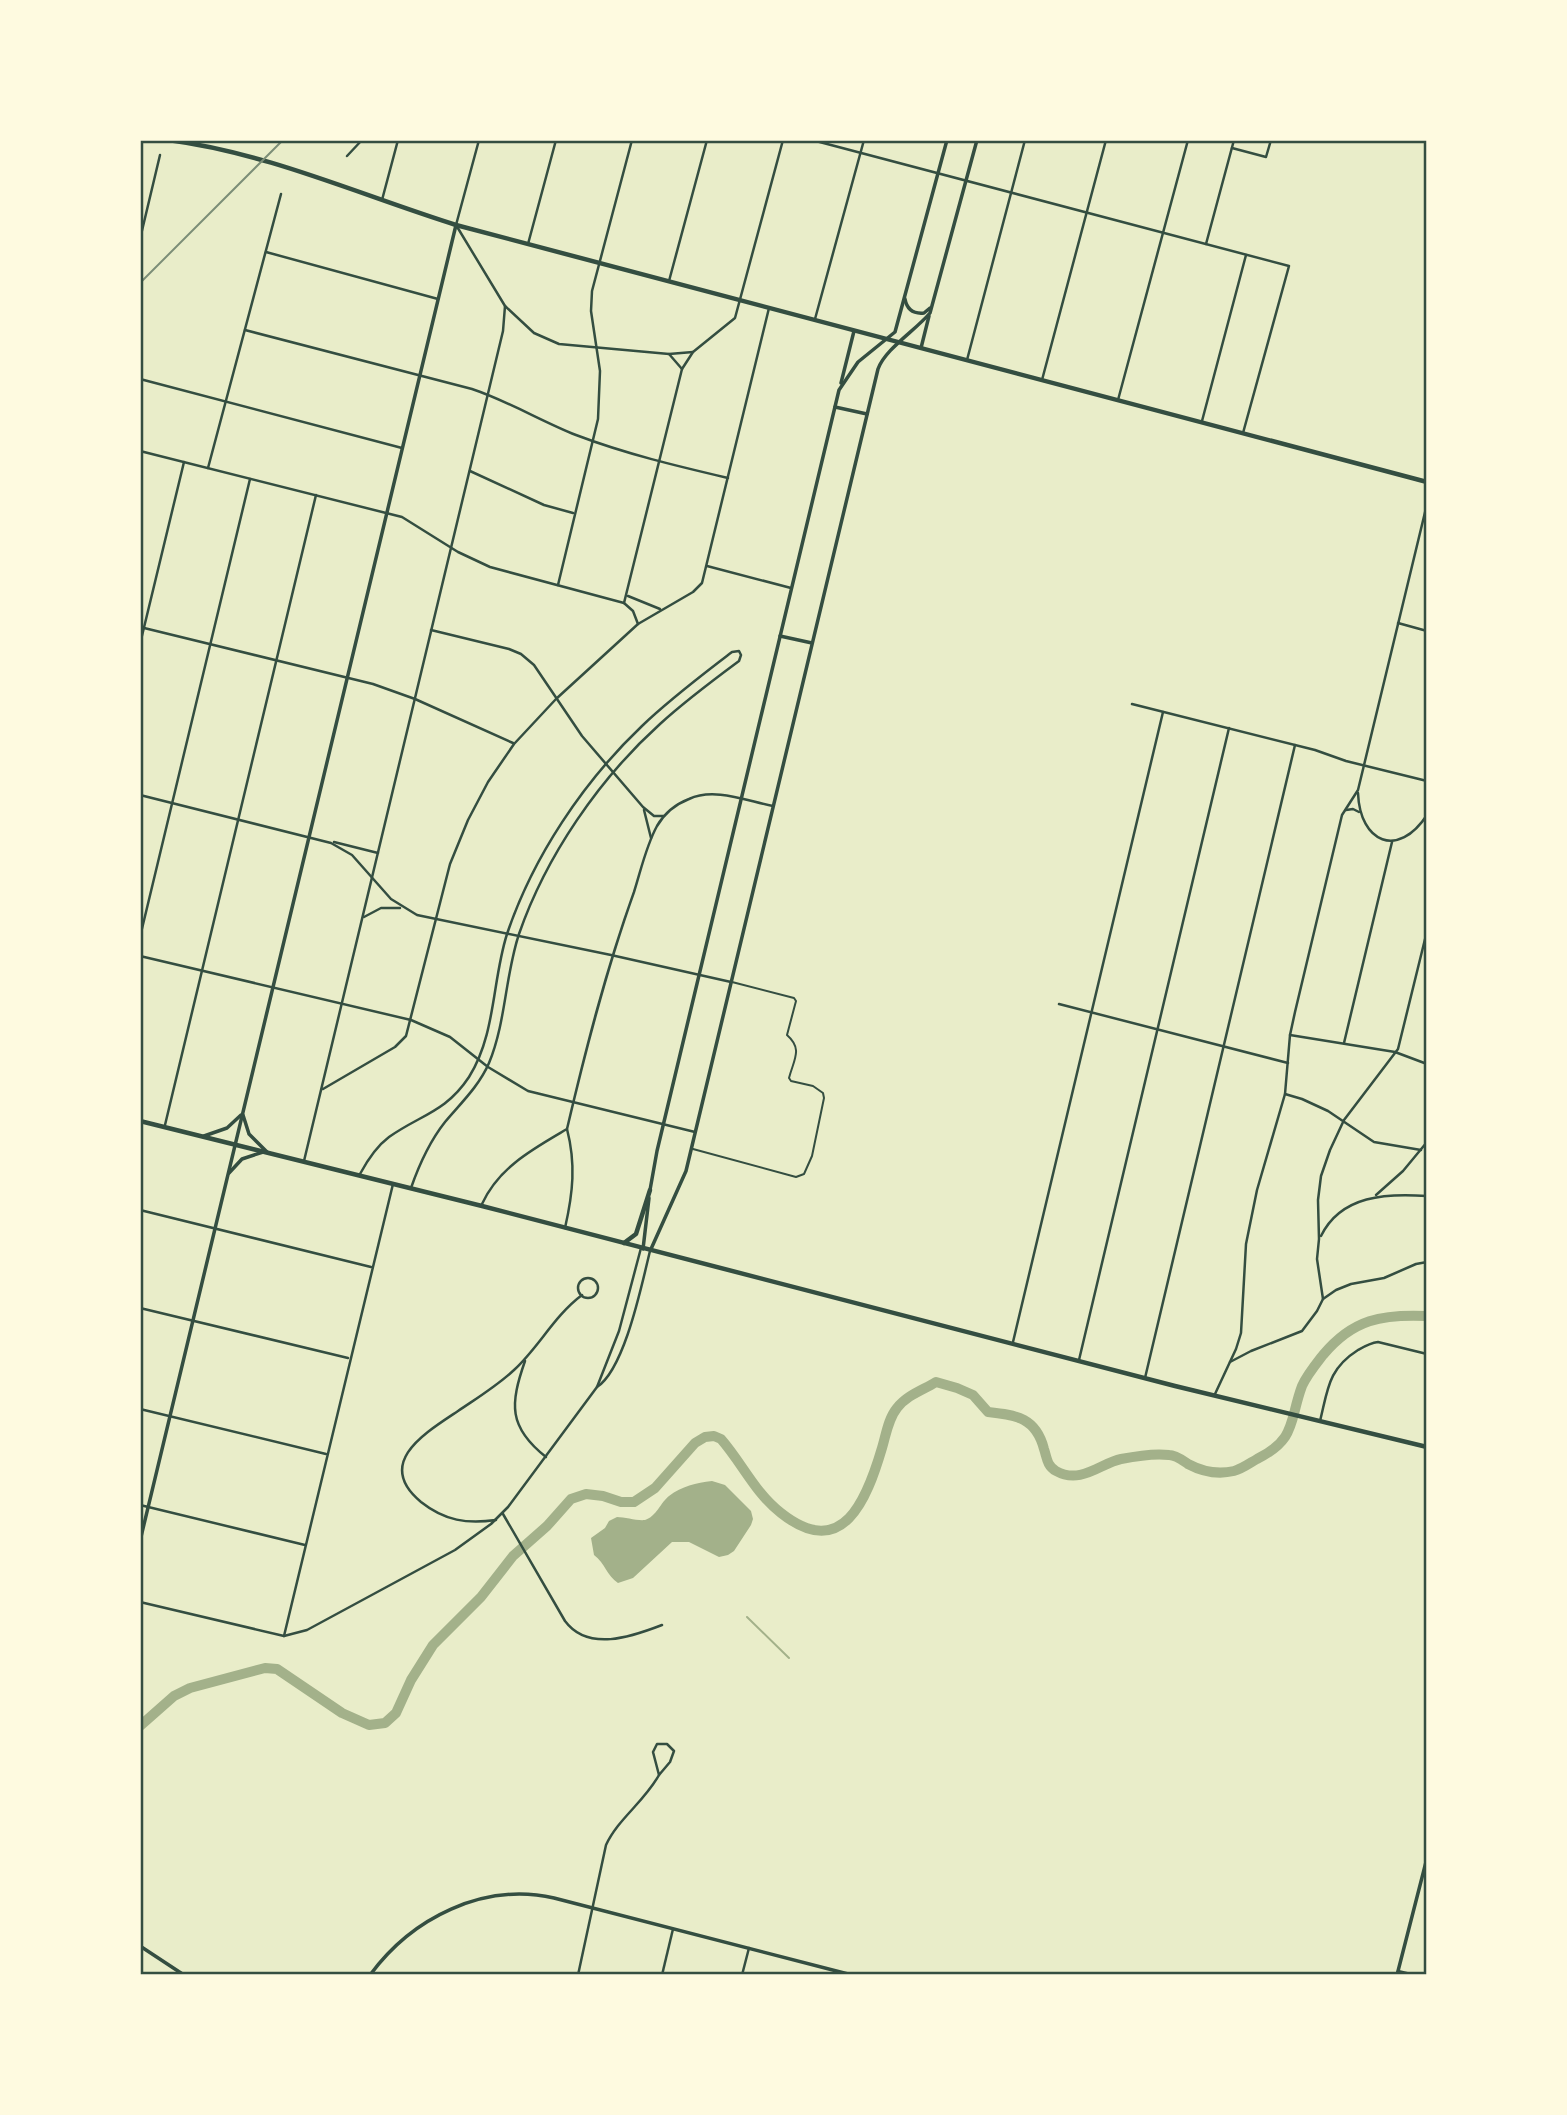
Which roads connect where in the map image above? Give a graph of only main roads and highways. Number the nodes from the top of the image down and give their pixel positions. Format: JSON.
{"nodes":[{"id":1,"x":167,"y":140,"type":"edge"},
{"id":2,"x":1427,"y":482,"type":"edge"},
{"id":3,"x":140,"y":1121,"type":"edge"},
{"id":4,"x":650,"y":1190,"type":"road end"},
{"id":5,"x":623,"y":1244,"type":"junction"},
{"id":6,"x":1427,"y":1447,"type":"edge"}],
"edges":[{"from":1,"to":2,"type":"main road"},
{"from":3,"to":5,"type":"main road"},
{"from":4,"to":5,"type":"main road"},
{"from":5,"to":6,"type":"main road"}]}
